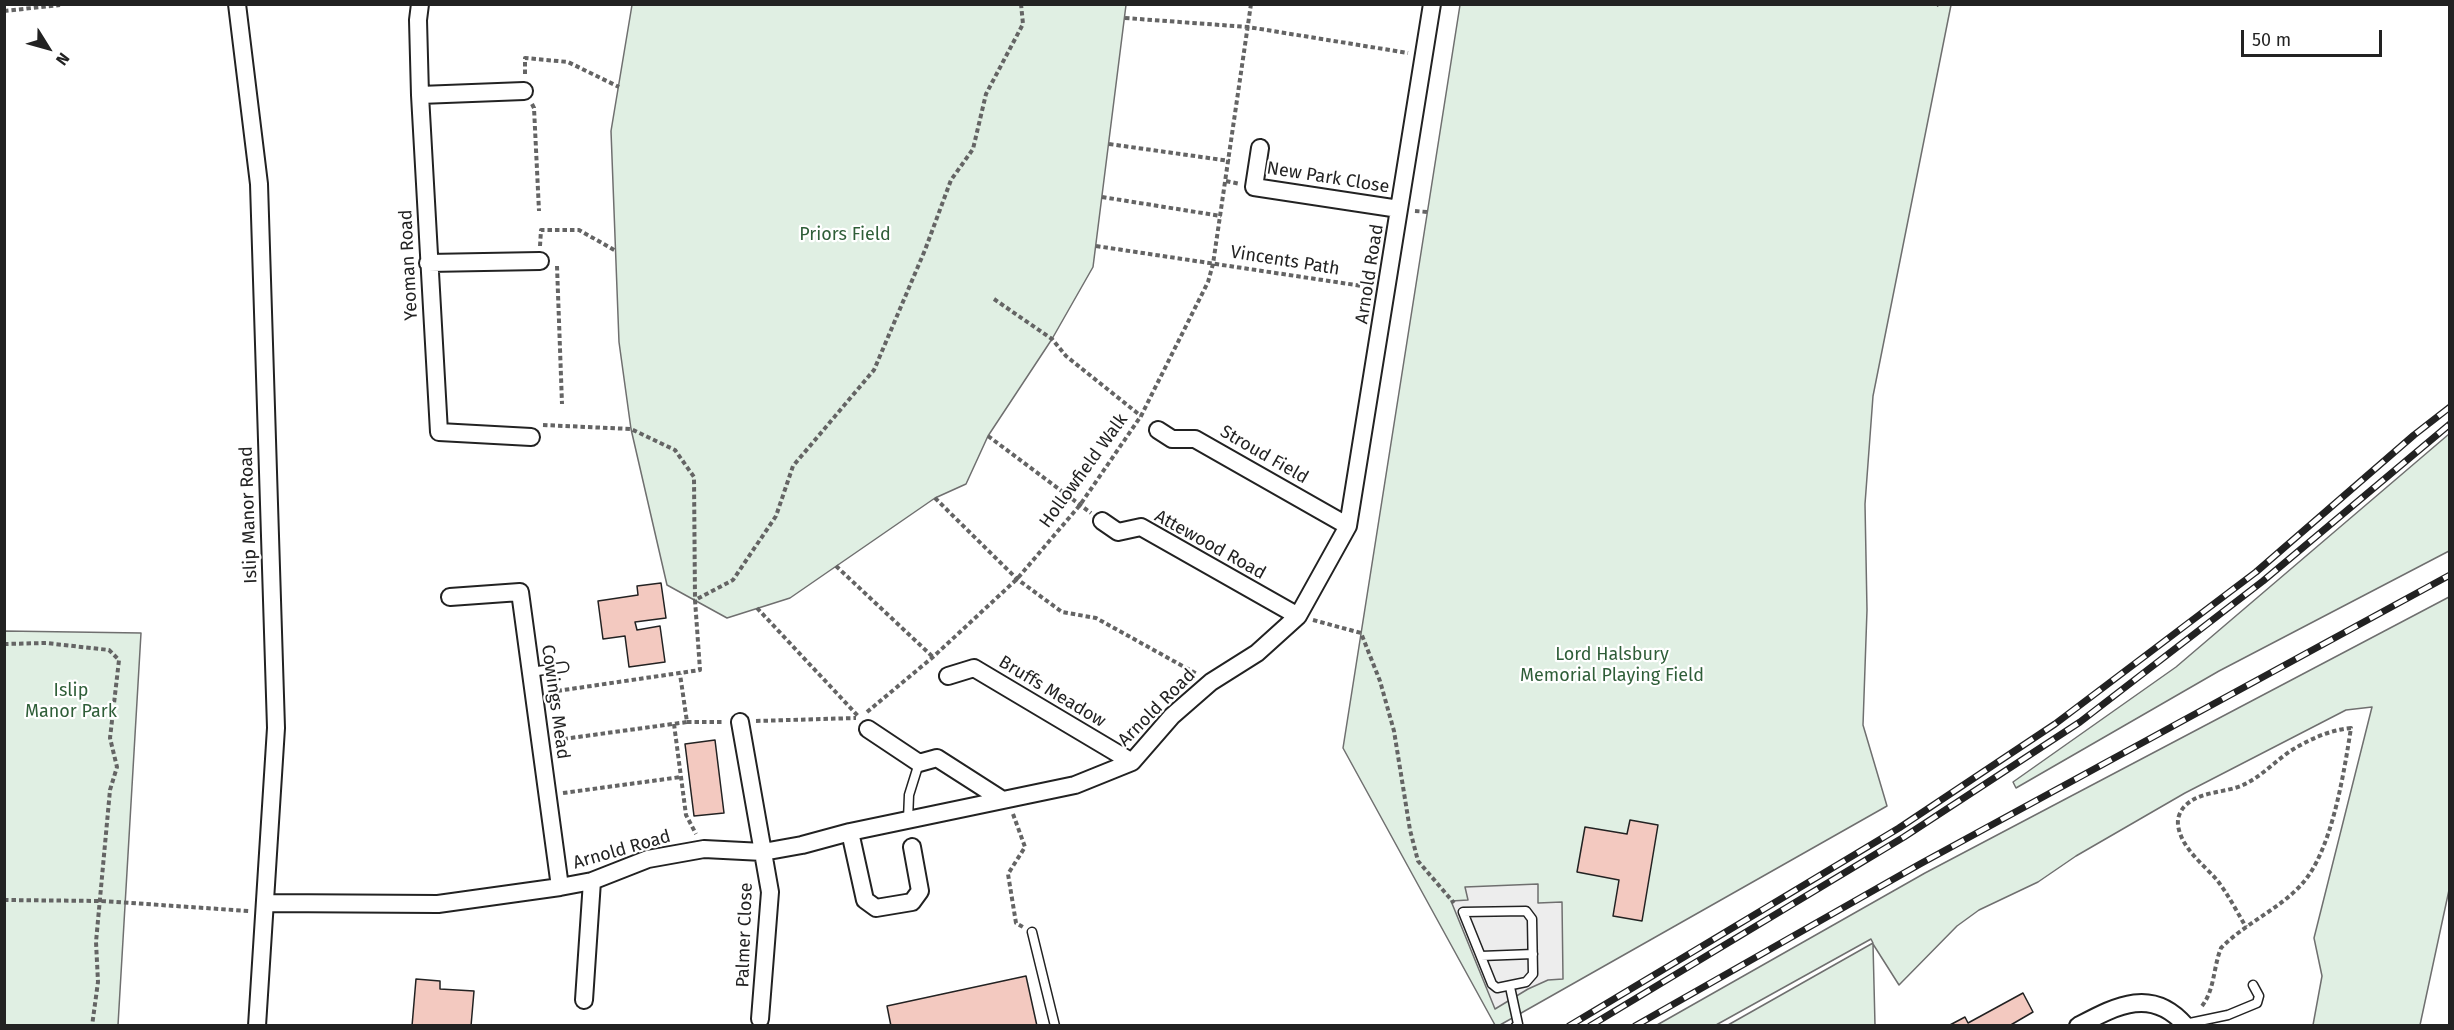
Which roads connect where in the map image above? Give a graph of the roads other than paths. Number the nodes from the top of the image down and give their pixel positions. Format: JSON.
{"nodes":[{"id":1,"x":237,"y":4,"type":"edge"},
{"id":2,"x":420,"y":4,"type":"edge"},
{"id":3,"x":1432,"y":4,"type":"edge"},
{"id":4,"x":524,"y":91,"type":"road end"},
{"id":5,"x":420,"y":96,"type":"junction"},
{"id":6,"x":1260,"y":148,"type":"dead end"},
{"id":7,"x":1399,"y":209,"type":"junction"},
{"id":8,"x":540,"y":261,"type":"road end"},
{"id":9,"x":429,"y":263,"type":"junction"},
{"id":10,"x":1158,"y":430,"type":"road end"},
{"id":11,"x":531,"y":437,"type":"road end"},
{"id":12,"x":1102,"y":521,"type":"road end"},
{"id":13,"x":1348,"y":526,"type":"junction"},
{"id":14,"x":450,"y":597,"type":"dead end"},
{"id":15,"x":1298,"y":616,"type":"junction"},
{"id":16,"x":564,"y":667,"type":"dead end"},
{"id":17,"x":531,"y":672,"type":"junction"},
{"id":18,"x":948,"y":676,"type":"road end"},
{"id":19,"x":740,"y":722,"type":"road end"},
{"id":20,"x":864,"y":723,"type":"road end"},
{"id":21,"x":1132,"y":762,"type":"junction"},
{"id":22,"x":919,"y":763,"type":"junction"},
{"id":23,"x":1001,"y":800,"type":"junction"},
{"id":24,"x":908,"y":820,"type":"junction"},
{"id":25,"x":850,"y":832,"type":"junction"},
{"id":26,"x":912,"y":847,"type":"dead end"},
{"id":27,"x":763,"y":852,"type":"junction"},
{"id":28,"x":592,"y":881,"type":"junction"},
{"id":29,"x":560,"y":887,"type":"junction"},
{"id":30,"x":265,"y":908,"type":"junction"},
{"id":31,"x":1032,"y":932,"type":"road end"},
{"id":32,"x":1533,"y":954,"type":"junction"},
{"id":33,"x":1481,"y":956,"type":"junction"},
{"id":34,"x":2253,"y":985,"type":"dead end"},
{"id":35,"x":1510,"y":987,"type":"junction"},
{"id":36,"x":584,"y":1000,"type":"dead end"},
{"id":37,"x":760,"y":1019,"type":"dead end"},
{"id":38,"x":2185,"y":1025,"type":"edge"},
{"id":39,"x":257,"y":1026,"type":"edge"},
{"id":40,"x":1055,"y":1026,"type":"edge"},
{"id":41,"x":1516,"y":1026,"type":"edge"},
{"id":42,"x":2078,"y":1026,"type":"edge"}],
"edges":[{"from":1,"to":30,"type":"street","name":"Islip Manor Road"},
{"from":2,"to":5,"type":"street","name":"Yeoman Road"},
{"from":3,"to":7,"type":"street","name":"Arnold Road"},
{"from":4,"to":5,"type":"street"},
{"from":5,"to":9,"type":"street","name":"Yeoman Road"},
{"from":6,"to":7,"type":"street","name":"New Park Close"},
{"from":7,"to":13,"type":"street","name":"Arnold Road"},
{"from":8,"to":9,"type":"street"},
{"from":9,"to":11,"type":"street","name":"Yeoman Road"},
{"from":10,"to":13,"type":"street","name":"Stroud Field"},
{"from":12,"to":15,"type":"street","name":"Attewood Road"},
{"from":13,"to":15,"type":"street","name":"Arnold Road"},
{"from":14,"to":17,"type":"street","name":"Cowings Mead"},
{"from":15,"to":21,"type":"street","name":"Arnold Road"},
{"from":16,"to":17,"type":"lane"},
{"from":17,"to":29,"type":"street","name":"Cowings Mead"},
{"from":18,"to":21,"type":"street","name":"Bruffs Meadow"},
{"from":19,"to":27,"type":"street","name":"Palmer Close"},
{"from":20,"to":22,"type":"street"},
{"from":21,"to":23,"type":"street","name":"Arnold Road"},
{"from":22,"to":23,"type":"street"},
{"from":22,"to":24,"type":"lane"},
{"from":23,"to":24,"type":"street","name":"Arnold Road"},
{"from":24,"to":25,"type":"street","name":"Arnold Road"},
{"from":25,"to":26,"type":"street"},
{"from":25,"to":27,"type":"street","name":"Arnold Road"},
{"from":27,"to":28,"type":"street","name":"Arnold Road"},
{"from":27,"to":37,"type":"street","name":"Palmer Close"},
{"from":28,"to":29,"type":"street","name":"Arnold Road"},
{"from":28,"to":36,"type":"street"},
{"from":29,"to":30,"type":"street","name":"Arnold Road"},
{"from":30,"to":39,"type":"street","name":"Islip Manor Road"},
{"from":31,"to":40,"type":"lane"},
{"from":32,"to":33,"type":"lane"},
{"from":32,"to":33,"type":"lane"},
{"from":32,"to":35,"type":"lane"},
{"from":33,"to":35,"type":"lane"},
{"from":34,"to":38,"type":"lane"},
{"from":35,"to":41,"type":"lane"},
{"from":38,"to":42,"type":"street"}]}
